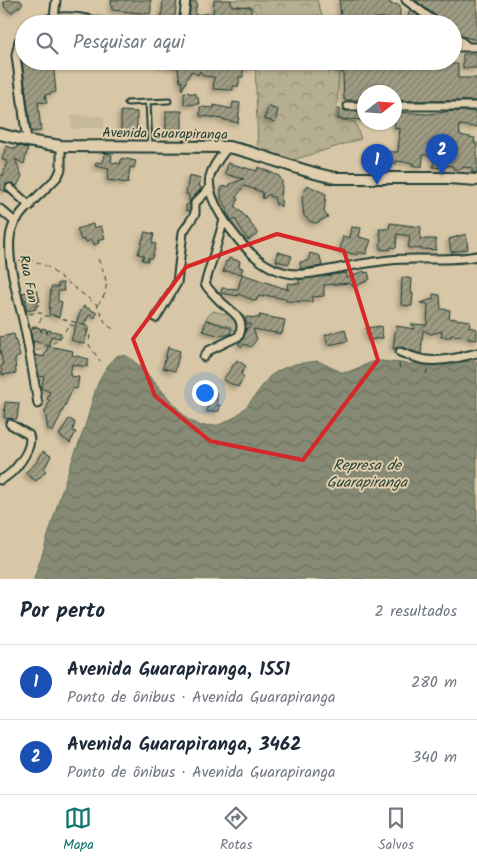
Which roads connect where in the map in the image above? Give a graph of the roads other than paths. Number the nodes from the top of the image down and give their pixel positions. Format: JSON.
{"nodes":[{"id":1,"x":56,"y":0,"type":"edge"},
{"id":2,"x":186,"y":0,"type":"edge"},
{"id":3,"x":406,"y":0,"type":"edge"},
{"id":4,"x":54,"y":15,"type":"edge"},
{"id":5,"x":184,"y":15,"type":"edge"},
{"id":6,"x":426,"y":15,"type":"edge"},
{"id":7,"x":462,"y":42,"type":"edge"},
{"id":8,"x":462,"y":47,"type":"edge"},
{"id":9,"x":468,"y":47,"type":"junction"},
{"id":10,"x":477,"y":47,"type":"edge"},
{"id":11,"x":18,"y":70,"type":"edge"},
{"id":12,"x":168,"y":101,"type":"dead end"},
{"id":13,"x":148,"y":102,"type":"junction"},
{"id":14,"x":128,"y":103,"type":"dead end"},
{"id":15,"x":348,"y":106,"type":"dead end"},
{"id":16,"x":357,"y":106,"type":"edge"},
{"id":17,"x":402,"y":106,"type":"edge"},
{"id":18,"x":477,"y":106,"type":"edge"},
{"id":19,"x":0,"y":134,"type":"edge"},
{"id":20,"x":27,"y":141,"type":"junction"},
{"id":21,"x":62,"y":146,"type":"junction"},
{"id":22,"x":150,"y":147,"type":"junction"},
{"id":23,"x":228,"y":147,"type":"junction"},
{"id":24,"x":477,"y":180,"type":"edge"},
{"id":25,"x":10,"y":188,"type":"dead end"},
{"id":26,"x":209,"y":189,"type":"junction"},
{"id":27,"x":30,"y":206,"type":"junction"},
{"id":28,"x":0,"y":209,"type":"edge"},
{"id":29,"x":224,"y":220,"type":"junction"},
{"id":30,"x":15,"y":222,"type":"junction"},
{"id":31,"x":477,"y":256,"type":"edge"},
{"id":32,"x":156,"y":318,"type":"dead end"},
{"id":33,"x":400,"y":352,"type":"dead end"},
{"id":34,"x":477,"y":353,"type":"edge"},
{"id":35,"x":204,"y":357,"type":"dead end"},
{"id":36,"x":38,"y":404,"type":"dead end"},
{"id":37,"x":10,"y":424,"type":"dead end"},
{"id":38,"x":0,"y":480,"type":"edge"}],
"edges":[{"from":1,"to":4,"type":"street"},
{"from":2,"to":5,"type":"street"},
{"from":3,"to":6,"type":"street"},
{"from":7,"to":9,"type":"street"},
{"from":8,"to":9,"type":"street"},
{"from":9,"to":10,"type":"street"},
{"from":11,"to":20,"type":"street"},
{"from":12,"to":13,"type":"lane"},
{"from":13,"to":14,"type":"lane"},
{"from":13,"to":22,"type":"lane"},
{"from":15,"to":16,"type":"street"},
{"from":17,"to":18,"type":"street"},
{"from":19,"to":20,"type":"main road","name":"Avenida Guarapiranga"},
{"from":20,"to":21,"type":"main road","name":"Avenida Guarapiranga"},
{"from":21,"to":22,"type":"main road","name":"Avenida Guarapiranga"},
{"from":21,"to":27,"type":"street","name":"Rua Fan"},
{"from":22,"to":23,"type":"main road","name":"Avenida Guarapiranga"},
{"from":23,"to":24,"type":"main road","name":"Avenida Guarapiranga"},
{"from":23,"to":26,"type":"street"},
{"from":25,"to":27,"type":"street"},
{"from":26,"to":29,"type":"street"},
{"from":26,"to":32,"type":"street"},
{"from":27,"to":30,"type":"street","name":"Rua Fan"},
{"from":28,"to":30,"type":"street"},
{"from":29,"to":31,"type":"street"},
{"from":29,"to":35,"type":"street"},
{"from":30,"to":36,"type":"street","name":"Rua Fan"},
{"from":33,"to":34,"type":"street"},
{"from":37,"to":38,"type":"street"}]}
